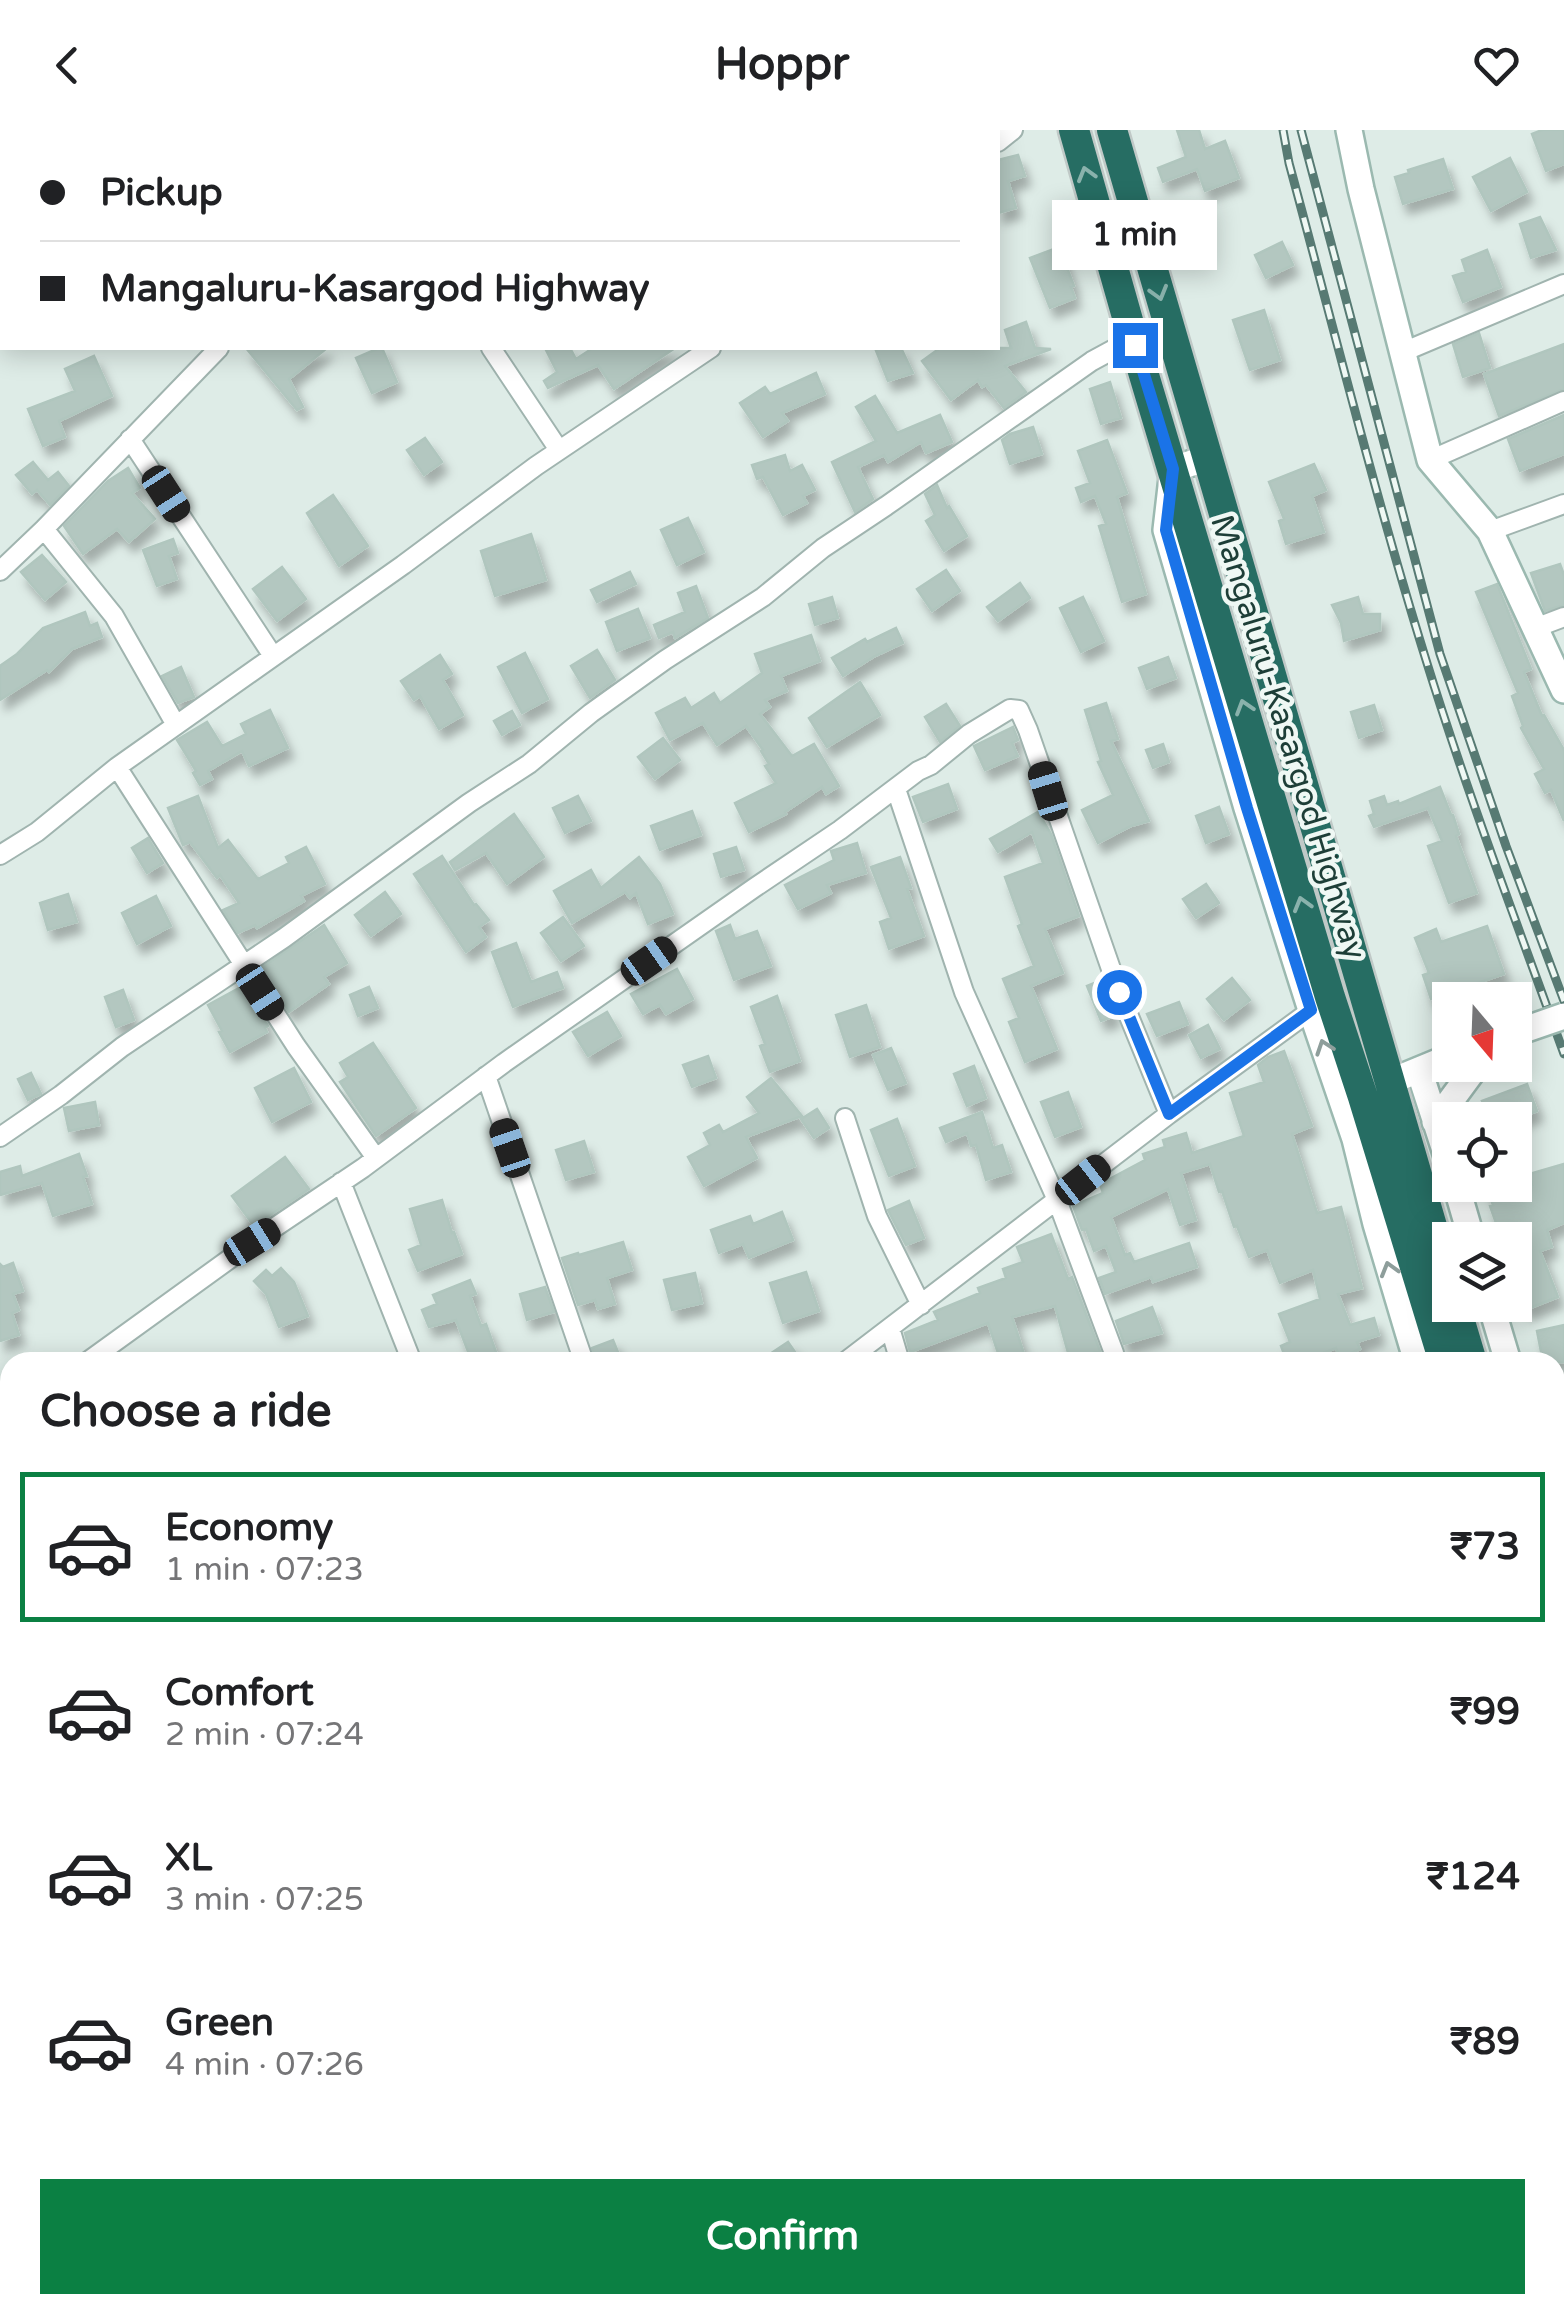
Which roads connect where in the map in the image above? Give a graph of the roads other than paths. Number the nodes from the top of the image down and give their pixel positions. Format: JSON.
{"nodes":[{"id":1,"x":1074,"y":130,"type":"edge"},
{"id":2,"x":1112,"y":130,"type":"edge"},
{"id":3,"x":1349,"y":130,"type":"edge"},
{"id":4,"x":1564,"y":284,"type":"edge"},
{"id":5,"x":1135,"y":345,"type":"junction"},
{"id":6,"x":216,"y":350,"type":"edge"},
{"id":7,"x":492,"y":350,"type":"edge"},
{"id":8,"x":708,"y":350,"type":"edge"},
{"id":9,"x":1402,"y":352,"type":"junction"},
{"id":10,"x":1564,"y":401,"type":"edge"},
{"id":11,"x":130,"y":439,"type":"junction"},
{"id":12,"x":559,"y":450,"type":"junction"},
{"id":13,"x":1208,"y":458,"type":"junction"},
{"id":14,"x":1430,"y":460,"type":"junction"},
{"id":15,"x":1173,"y":469,"type":"junction"},
{"id":16,"x":1564,"y":504,"type":"edge"},
{"id":17,"x":44,"y":529,"type":"junction"},
{"id":18,"x":1490,"y":531,"type":"junction"},
{"id":19,"x":0,"y":571,"type":"edge"},
{"id":20,"x":1564,"y":617,"type":"edge"},
{"id":21,"x":1535,"y":628,"type":"junction"},
{"id":22,"x":274,"y":656,"type":"junction"},
{"id":23,"x":1564,"y":690,"type":"edge"},
{"id":24,"x":176,"y":725,"type":"junction"},
{"id":25,"x":116,"y":767,"type":"junction"},
{"id":26,"x":896,"y":788,"type":"junction"},
{"id":27,"x":0,"y":855,"type":"edge"},
{"id":28,"x":242,"y":964,"type":"junction"},
{"id":29,"x":1320,"y":1003,"type":"junction"},
{"id":30,"x":1564,"y":1016,"type":"edge"},
{"id":31,"x":1532,"y":1026,"type":"edge"},
{"id":32,"x":1432,"y":1065,"type":"edge"},
{"id":33,"x":1419,"y":1070,"type":"junction"},
{"id":34,"x":486,"y":1076,"type":"junction"},
{"id":35,"x":1377,"y":1090,"type":"junction"},
{"id":36,"x":1432,"y":1110,"type":"edge"},
{"id":37,"x":1169,"y":1114,"type":"junction"},
{"id":38,"x":845,"y":1118,"type":"dead end"},
{"id":39,"x":0,"y":1137,"type":"edge"},
{"id":40,"x":1355,"y":1139,"type":"junction"},
{"id":41,"x":376,"y":1158,"type":"junction"},
{"id":42,"x":341,"y":1182,"type":"junction"},
{"id":43,"x":1057,"y":1200,"type":"junction"},
{"id":44,"x":1432,"y":1262,"type":"edge"},
{"id":45,"x":921,"y":1305,"type":"junction"},
{"id":46,"x":1444,"y":1322,"type":"edge"},
{"id":47,"x":1454,"y":1322,"type":"edge"},
{"id":48,"x":1496,"y":1322,"type":"edge"},
{"id":49,"x":890,"y":1328,"type":"junction"},
{"id":50,"x":101,"y":1352,"type":"edge"},
{"id":51,"x":408,"y":1352,"type":"edge"},
{"id":52,"x":581,"y":1352,"type":"edge"},
{"id":53,"x":858,"y":1352,"type":"edge"},
{"id":54,"x":897,"y":1352,"type":"edge"},
{"id":55,"x":1114,"y":1352,"type":"dead end"},
{"id":56,"x":1415,"y":1352,"type":"edge"},
{"id":57,"x":1444,"y":1352,"type":"edge"},
{"id":58,"x":1468,"y":1352,"type":"edge"},
{"id":59,"x":1505,"y":1352,"type":"edge"}],
"edges":[{"from":5,"to":1,"type":"highway","name":"Mangaluru-Kasargod Highway","one_way":true},
{"from":2,"to":13,"type":"highway","name":"Mangaluru-Kasargod Highway","one_way":true},
{"from":3,"to":9,"type":"street"},
{"from":4,"to":9,"type":"street"},
{"from":5,"to":15,"type":"highway","name":"Mangaluru-Kasargod Highway"},
{"from":5,"to":28,"type":"street"},
{"from":6,"to":11,"type":"street"},
{"from":7,"to":12,"type":"street"},
{"from":8,"to":12,"type":"street"},
{"from":9,"to":14,"type":"street"},
{"from":10,"to":14,"type":"street"},
{"from":11,"to":17,"type":"street"},
{"from":11,"to":22,"type":"street"},
{"from":12,"to":22,"type":"street"},
{"from":13,"to":15,"type":"street"},
{"from":13,"to":35,"type":"highway","name":"Mangaluru-Kasargod Highway"},
{"from":14,"to":18,"type":"street"},
{"from":29,"to":15,"type":"highway","name":"Mangaluru-Kasargod Highway","one_way":true},
{"from":16,"to":18,"type":"street"},
{"from":17,"to":19,"type":"street"},
{"from":17,"to":24,"type":"street"},
{"from":18,"to":21,"type":"street"},
{"from":20,"to":21,"type":"street"},
{"from":21,"to":23,"type":"street"},
{"from":22,"to":24,"type":"street"},
{"from":24,"to":25,"type":"street"},
{"from":25,"to":27,"type":"street"},
{"from":25,"to":28,"type":"street"},
{"from":26,"to":34,"type":"street"},
{"from":26,"to":37,"type":"street"},
{"from":26,"to":43,"type":"street"},
{"from":28,"to":39,"type":"street"},
{"from":28,"to":41,"type":"street"},
{"from":29,"to":35,"type":"highway","name":"Mangaluru-Kasargod Highway"},
{"from":29,"to":37,"type":"street"},
{"from":40,"to":29,"type":"street","one_way":true},
{"from":30,"to":31,"type":"street","bridge":true},
{"from":32,"to":33,"type":"street"},
{"from":33,"to":35,"type":"street"},
{"from":33,"to":36,"type":"street"},
{"from":34,"to":41,"type":"street"},
{"from":34,"to":52,"type":"street"},
{"from":35,"to":40,"type":"street"},
{"from":35,"to":44,"type":"highway","name":"Mangaluru-Kasargod Highway"},
{"from":37,"to":43,"type":"street"},
{"from":38,"to":45,"type":"street"},
{"from":56,"to":40,"type":"street","one_way":true},
{"from":41,"to":42,"type":"street"},
{"from":42,"to":50,"type":"street"},
{"from":42,"to":51,"type":"street"},
{"from":43,"to":45,"type":"street"},
{"from":43,"to":55,"type":"street"},
{"from":45,"to":49,"type":"street"},
{"from":46,"to":57,"type":"highway","name":"Mangaluru-Kasargod Highway"},
{"from":47,"to":58,"type":"highway","name":"Mangaluru-Kasargod Highway"},
{"from":48,"to":59,"type":"street"},
{"from":49,"to":53,"type":"street"},
{"from":49,"to":54,"type":"street"}]}
